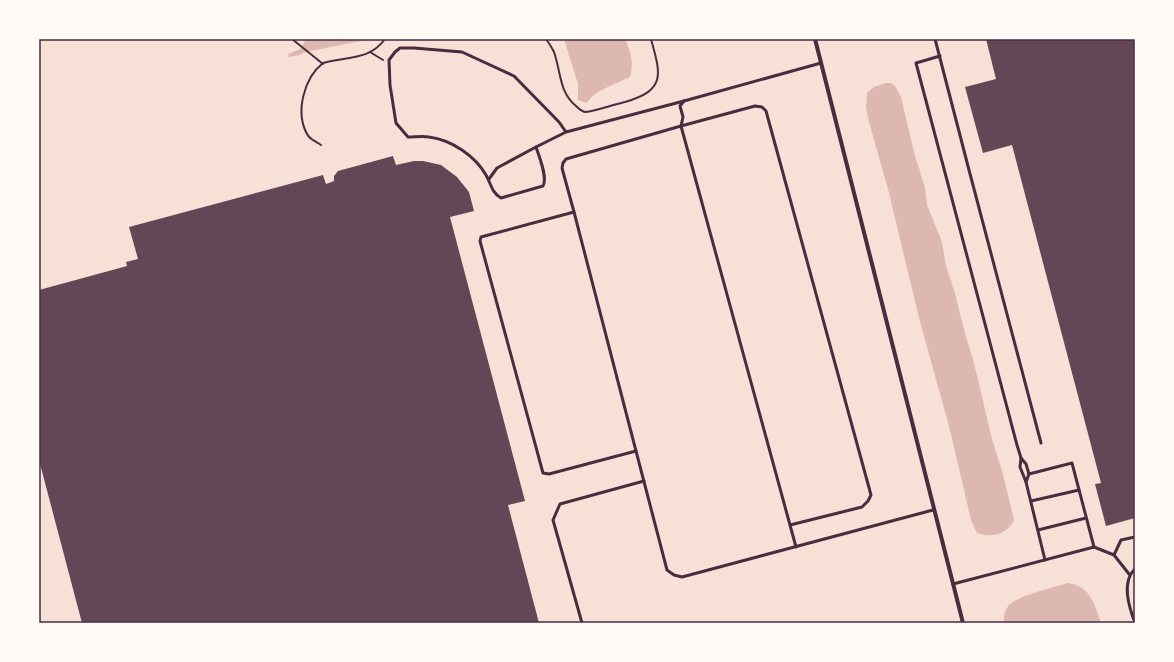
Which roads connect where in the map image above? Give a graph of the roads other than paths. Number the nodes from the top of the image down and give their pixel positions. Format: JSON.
{"nodes":[{"id":1,"x":815,"y":39,"type":"edge"},
{"id":2,"x":935,"y":39,"type":"edge"},
{"id":3,"x":940,"y":56,"type":"junction"},
{"id":4,"x":821,"y":63,"type":"junction"},
{"id":5,"x":684,"y":101,"type":"junction"},
{"id":6,"x":681,"y":126,"type":"junction"},
{"id":7,"x":566,"y":132,"type":"junction"},
{"id":8,"x":536,"y":147,"type":"junction"},
{"id":9,"x":489,"y":180,"type":"junction"},
{"id":10,"x":574,"y":212,"type":"junction"},
{"id":11,"x":1041,"y":443,"type":"dead end"},
{"id":12,"x":636,"y":451,"type":"junction"},
{"id":13,"x":1021,"y":458,"type":"junction"},
{"id":14,"x":1029,"y":474,"type":"junction"},
{"id":15,"x":644,"y":481,"type":"junction"},
{"id":16,"x":1026,"y":482,"type":"junction"},
{"id":17,"x":1079,"y":490,"type":"junction"},
{"id":18,"x":1031,"y":501,"type":"junction"},
{"id":19,"x":933,"y":510,"type":"junction"},
{"id":20,"x":1086,"y":518,"type":"junction"},
{"id":21,"x":790,"y":525,"type":"junction"},
{"id":22,"x":1038,"y":530,"type":"junction"},
{"id":23,"x":1135,"y":537,"type":"edge"},
{"id":24,"x":796,"y":547,"type":"junction"},
{"id":25,"x":1094,"y":547,"type":"junction"},
{"id":26,"x":1114,"y":555,"type":"junction"},
{"id":27,"x":1045,"y":560,"type":"junction"},
{"id":28,"x":1135,"y":569,"type":"edge"},
{"id":29,"x":1129,"y":574,"type":"junction"},
{"id":30,"x":953,"y":584,"type":"junction"},
{"id":31,"x":582,"y":623,"type":"edge"},
{"id":32,"x":963,"y":623,"type":"edge"},
{"id":33,"x":1134,"y":623,"type":"edge"}],
"edges":[{"from":1,"to":4,"type":"street"},
{"from":2,"to":3,"type":"lane"},
{"from":3,"to":11,"type":"lane"},
{"from":3,"to":13,"type":"lane"},
{"from":4,"to":5,"type":"lane"},
{"from":4,"to":19,"type":"street"},
{"from":5,"to":6,"type":"lane"},
{"from":5,"to":7,"type":"lane"},
{"from":6,"to":10,"type":"lane"},
{"from":6,"to":21,"type":"lane"},
{"from":6,"to":21,"type":"lane"},
{"from":7,"to":8,"type":"lane"},
{"from":7,"to":9,"type":"lane"},
{"from":8,"to":9,"type":"lane"},
{"from":8,"to":9,"type":"lane"},
{"from":10,"to":12,"type":"lane"},
{"from":10,"to":12,"type":"lane"},
{"from":12,"to":15,"type":"lane"},
{"from":13,"to":14,"type":"lane"},
{"from":13,"to":16,"type":"lane"},
{"from":14,"to":16,"type":"lane"},
{"from":14,"to":17,"type":"lane"},
{"from":15,"to":24,"type":"lane"},
{"from":15,"to":31,"type":"lane"},
{"from":16,"to":18,"type":"lane"},
{"from":17,"to":18,"type":"lane"},
{"from":17,"to":20,"type":"lane"},
{"from":18,"to":22,"type":"lane"},
{"from":19,"to":24,"type":"lane"},
{"from":19,"to":30,"type":"street"},
{"from":20,"to":22,"type":"lane"},
{"from":20,"to":25,"type":"lane"},
{"from":21,"to":24,"type":"lane"},
{"from":22,"to":27,"type":"lane"},
{"from":23,"to":26,"type":"lane"},
{"from":25,"to":26,"type":"lane"},
{"from":25,"to":27,"type":"lane"},
{"from":26,"to":29,"type":"lane"},
{"from":27,"to":30,"type":"lane"},
{"from":28,"to":29,"type":"lane"},
{"from":29,"to":33,"type":"lane"},
{"from":30,"to":32,"type":"street"}]}
